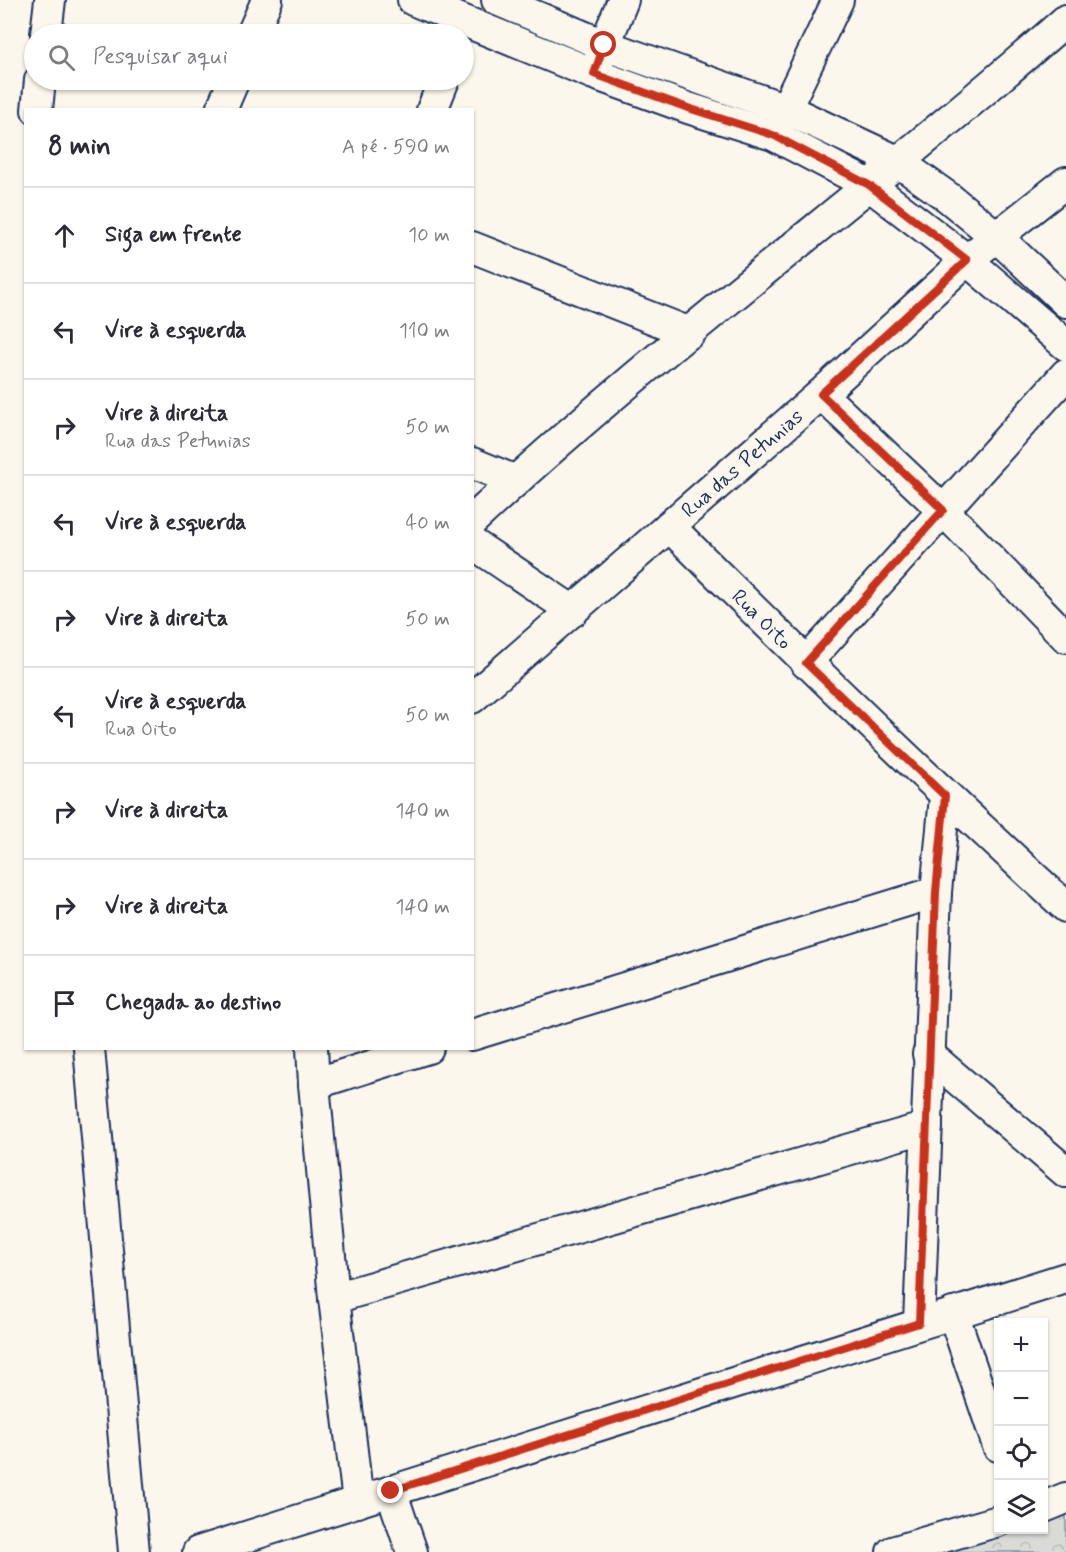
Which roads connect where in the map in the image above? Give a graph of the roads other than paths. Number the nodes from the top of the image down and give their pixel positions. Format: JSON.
{"nodes":[{"id":1,"x":50,"y":0,"type":"edge"},
{"id":2,"x":267,"y":0,"type":"edge"},
{"id":3,"x":413,"y":0,"type":"edge"},
{"id":4,"x":497,"y":0,"type":"edge"},
{"id":5,"x":623,"y":0,"type":"edge"},
{"id":6,"x":838,"y":0,"type":"edge"},
{"id":7,"x":1053,"y":0,"type":"edge"},
{"id":8,"x":1066,"y":20,"type":"edge"},
{"id":9,"x":47,"y":24,"type":"edge"},
{"id":10,"x":256,"y":24,"type":"edge"},
{"id":11,"x":457,"y":24,"type":"edge"},
{"id":12,"x":474,"y":32,"type":"edge"},
{"id":13,"x":604,"y":45,"type":"junction"},
{"id":14,"x":1033,"y":49,"type":"junction"},
{"id":15,"x":594,"y":74,"type":"junction"},
{"id":16,"x":39,"y":90,"type":"edge"},
{"id":17,"x":230,"y":90,"type":"edge"},
{"id":18,"x":440,"y":90,"type":"edge"},
{"id":19,"x":37,"y":108,"type":"edge"},
{"id":20,"x":222,"y":108,"type":"edge"},
{"id":21,"x":433,"y":108,"type":"edge"},
{"id":22,"x":779,"y":122,"type":"junction"},
{"id":23,"x":897,"y":161,"type":"junction"},
{"id":24,"x":1066,"y":182,"type":"edge"},
{"id":25,"x":869,"y":185,"type":"junction"},
{"id":26,"x":997,"y":237,"type":"junction"},
{"id":27,"x":474,"y":248,"type":"edge"},
{"id":28,"x":967,"y":260,"type":"junction"},
{"id":29,"x":1066,"y":302,"type":"edge"},
{"id":30,"x":690,"y":333,"type":"junction"},
{"id":31,"x":1066,"y":345,"type":"edge"},
{"id":32,"x":1066,"y":374,"type":"edge"},
{"id":33,"x":821,"y":394,"type":"junction"},
{"id":34,"x":474,"y":464,"type":"edge"},
{"id":35,"x":516,"y":480,"type":"junction"},
{"id":36,"x":943,"y":510,"type":"junction"},
{"id":37,"x":474,"y":519,"type":"edge"},
{"id":38,"x":669,"y":526,"type":"junction"},
{"id":39,"x":474,"y":544,"type":"edge"},
{"id":40,"x":573,"y":611,"type":"junction"},
{"id":41,"x":1066,"y":637,"type":"edge"},
{"id":42,"x":806,"y":663,"type":"junction"},
{"id":43,"x":474,"y":696,"type":"edge"},
{"id":44,"x":945,"y":796,"type":"junction"},
{"id":45,"x":936,"y":892,"type":"junction"},
{"id":46,"x":1066,"y":907,"type":"edge"},
{"id":47,"x":474,"y":1034,"type":"edge"},
{"id":48,"x":89,"y":1050,"type":"edge"},
{"id":49,"x":312,"y":1050,"type":"edge"},
{"id":50,"x":422,"y":1050,"type":"edge"},
{"id":51,"x":928,"y":1054,"type":"junction"},
{"id":52,"x":314,"y":1084,"type":"junction"},
{"id":53,"x":927,"y":1127,"type":"junction"},
{"id":54,"x":1066,"y":1172,"type":"edge"},
{"id":55,"x":1066,"y":1278,"type":"edge"},
{"id":56,"x":334,"y":1299,"type":"junction"},
{"id":57,"x":953,"y":1313,"type":"junction"},
{"id":58,"x":919,"y":1323,"type":"junction"},
{"id":59,"x":994,"y":1432,"type":"edge"},
{"id":60,"x":391,"y":1491,"type":"junction"},
{"id":61,"x":1066,"y":1498,"type":"edge"},
{"id":62,"x":358,"y":1502,"type":"junction"},
{"id":63,"x":1048,"y":1505,"type":"edge"},
{"id":64,"x":994,"y":1522,"type":"edge"},
{"id":65,"x":134,"y":1552,"type":"edge"},
{"id":66,"x":198,"y":1552,"type":"edge"},
{"id":67,"x":412,"y":1552,"type":"edge"},
{"id":68,"x":892,"y":1552,"type":"edge"}],
"edges":[{"from":1,"to":9,"type":"street"},
{"from":2,"to":10,"type":"street"},
{"from":3,"to":11,"type":"street"},
{"from":4,"to":13,"type":"street"},
{"from":5,"to":13,"type":"street"},
{"from":6,"to":22,"type":"street"},
{"from":7,"to":14,"type":"street"},
{"from":8,"to":14,"type":"street"},
{"from":12,"to":15,"type":"street"},
{"from":13,"to":15,"type":"street"},
{"from":13,"to":22,"type":"street"},
{"from":14,"to":23,"type":"street"},
{"from":15,"to":22,"type":"street"},
{"from":16,"to":19,"type":"street"},
{"from":17,"to":20,"type":"street"},
{"from":18,"to":21,"type":"street"},
{"from":22,"to":23,"type":"street"},
{"from":22,"to":25,"type":"street"},
{"from":23,"to":25,"type":"street"},
{"from":23,"to":26,"type":"street"},
{"from":24,"to":26,"type":"street","name":"Rua das Petunias"},
{"from":25,"to":28,"type":"street"},
{"from":25,"to":30,"type":"street"},
{"from":26,"to":28,"type":"street","name":"Rua das Petunias"},
{"from":26,"to":29,"type":"street"},
{"from":27,"to":30,"type":"street"},
{"from":28,"to":31,"type":"street"},
{"from":28,"to":33,"type":"street","name":"Rua das Petunias"},
{"from":30,"to":35,"type":"street"},
{"from":32,"to":36,"type":"street"},
{"from":33,"to":36,"type":"street"},
{"from":33,"to":38,"type":"street","name":"Rua das Petunias"},
{"from":34,"to":35,"type":"street"},
{"from":35,"to":37,"type":"street"},
{"from":36,"to":41,"type":"street"},
{"from":36,"to":42,"type":"street"},
{"from":38,"to":40,"type":"street","name":"Rua das Petunias"},
{"from":38,"to":42,"type":"street","name":"Rua Oito"},
{"from":39,"to":40,"type":"street"},
{"from":40,"to":43,"type":"street","name":"Rua das Petunias"},
{"from":42,"to":44,"type":"street","name":"Rua Oito"},
{"from":44,"to":45,"type":"street"},
{"from":44,"to":46,"type":"street","name":"Rua Oito"},
{"from":45,"to":47,"type":"street"},
{"from":45,"to":51,"type":"street"},
{"from":48,"to":65,"type":"street"},
{"from":49,"to":52,"type":"street"},
{"from":50,"to":52,"type":"street"},
{"from":51,"to":53,"type":"street"},
{"from":51,"to":54,"type":"street"},
{"from":52,"to":56,"type":"street"},
{"from":53,"to":56,"type":"street"},
{"from":53,"to":58,"type":"street"},
{"from":55,"to":57,"type":"street"},
{"from":56,"to":62,"type":"street"},
{"from":57,"to":58,"type":"street"},
{"from":57,"to":59,"type":"street"},
{"from":58,"to":60,"type":"street"},
{"from":60,"to":62,"type":"street"},
{"from":60,"to":67,"type":"street"},
{"from":61,"to":63,"type":"street"},
{"from":62,"to":66,"type":"street"},
{"from":64,"to":68,"type":"street"}]}
